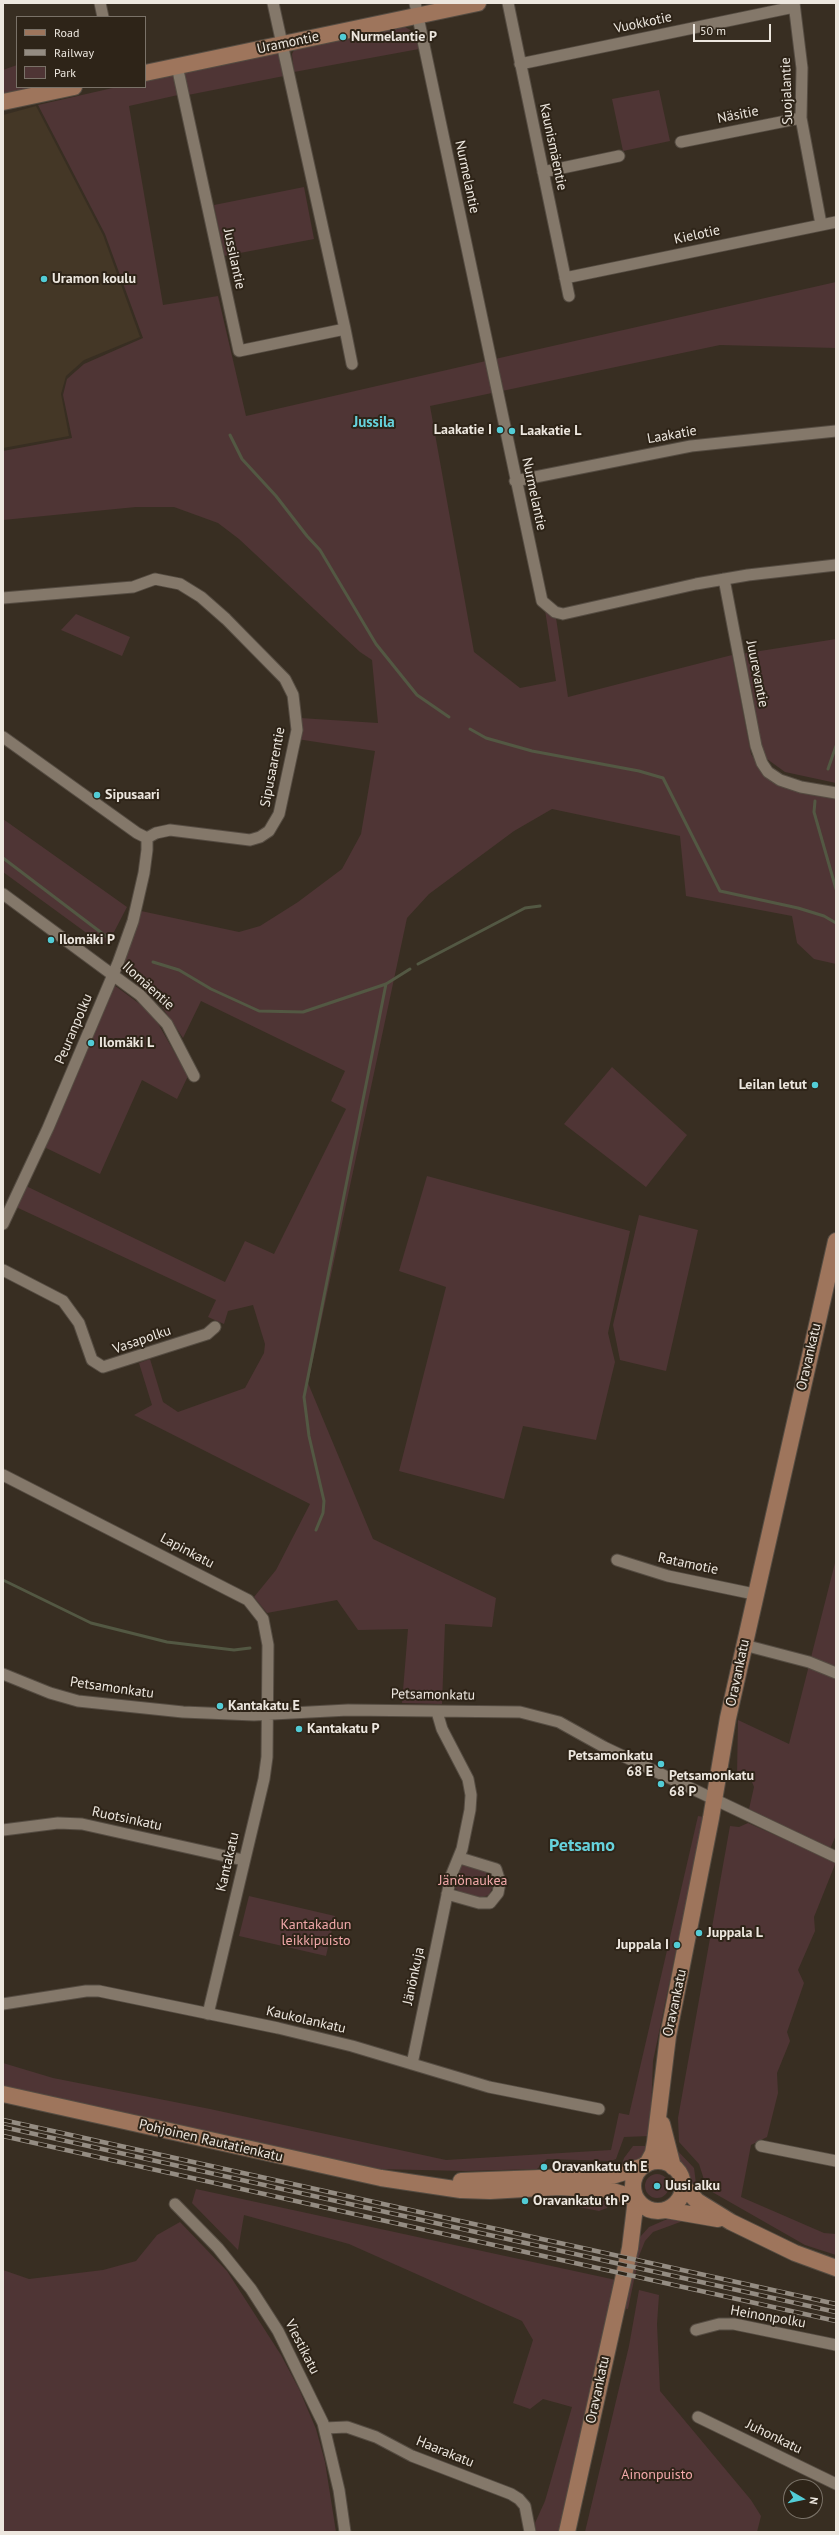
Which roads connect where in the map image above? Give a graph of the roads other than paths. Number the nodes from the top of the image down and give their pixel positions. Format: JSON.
{"nodes":[{"id":1,"x":100,"y":3,"type":"edge"},
{"id":2,"x":273,"y":3,"type":"edge"},
{"id":3,"x":478,"y":3,"type":"edge"},
{"id":4,"x":508,"y":3,"type":"edge"},
{"id":5,"x":794,"y":5,"type":"edge"},
{"id":6,"x":416,"y":10,"type":"edge"},
{"id":7,"x":103,"y":16,"type":"edge"},
{"id":8,"x":283,"y":44,"type":"junction"},
{"id":9,"x":520,"y":64,"type":"junction"},
{"id":10,"x":177,"y":66,"type":"junction"},
{"id":11,"x":146,"y":73,"type":"edge"},
{"id":12,"x":69,"y":88,"type":"edge"},
{"id":13,"x":3,"y":102,"type":"edge"},
{"id":14,"x":801,"y":118,"type":"junction"},
{"id":15,"x":681,"y":142,"type":"dead end"},
{"id":16,"x":619,"y":156,"type":"dead end"},
{"id":17,"x":543,"y":172,"type":"junction"},
{"id":18,"x":836,"y":222,"type":"edge"},
{"id":19,"x":821,"y":224,"type":"junction"},
{"id":20,"x":565,"y":278,"type":"junction"},
{"id":21,"x":569,"y":296,"type":"dead end"},
{"id":22,"x":345,"y":329,"type":"junction"},
{"id":23,"x":352,"y":364,"type":"dead end"},
{"id":24,"x":836,"y":431,"type":"edge"},
{"id":25,"x":516,"y":481,"type":"junction"},
{"id":26,"x":836,"y":564,"type":"edge"},
{"id":27,"x":724,"y":579,"type":"junction"},
{"id":28,"x":3,"y":598,"type":"edge"},
{"id":29,"x":3,"y":737,"type":"edge"},
{"id":30,"x":836,"y":793,"type":"edge"},
{"id":31,"x":147,"y":838,"type":"junction"},
{"id":32,"x":3,"y":894,"type":"edge"},
{"id":33,"x":114,"y":975,"type":"junction"},
{"id":34,"x":194,"y":1076,"type":"dead end"},
{"id":35,"x":3,"y":1224,"type":"edge"},
{"id":36,"x":836,"y":1241,"type":"edge"},
{"id":37,"x":3,"y":1270,"type":"edge"},
{"id":38,"x":832,"y":1279,"type":"edge"},
{"id":39,"x":215,"y":1327,"type":"dead end"},
{"id":40,"x":3,"y":1475,"type":"edge"},
{"id":41,"x":617,"y":1560,"type":"dead end"},
{"id":42,"x":754,"y":1594,"type":"junction"},
{"id":43,"x":744,"y":1645,"type":"junction"},
{"id":44,"x":836,"y":1673,"type":"edge"},
{"id":45,"x":3,"y":1674,"type":"edge"},
{"id":46,"x":437,"y":1712,"type":"junction"},
{"id":47,"x":267,"y":1715,"type":"junction"},
{"id":48,"x":714,"y":1799,"type":"junction"},
{"id":49,"x":3,"y":1830,"type":"edge"},
{"id":50,"x":836,"y":1857,"type":"edge"},
{"id":51,"x":460,"y":1858,"type":"junction"},
{"id":52,"x":243,"y":1860,"type":"junction"},
{"id":53,"x":447,"y":1894,"type":"junction"},
{"id":54,"x":3,"y":2004,"type":"edge"},
{"id":55,"x":208,"y":2014,"type":"junction"},
{"id":56,"x":412,"y":2064,"type":"junction"},
{"id":57,"x":3,"y":2094,"type":"edge"},
{"id":58,"x":599,"y":2109,"type":"dead end"},
{"id":59,"x":659,"y":2109,"type":"junction"},
{"id":60,"x":761,"y":2146,"type":"dead end"},
{"id":61,"x":836,"y":2161,"type":"edge"},
{"id":62,"x":644,"y":2165,"type":"junction"},
{"id":63,"x":673,"y":2167,"type":"junction"},
{"id":64,"x":420,"y":2183,"type":"junction"},
{"id":65,"x":683,"y":2186,"type":"junction"},
{"id":66,"x":635,"y":2199,"type":"junction"},
{"id":67,"x":175,"y":2204,"type":"dead end"},
{"id":68,"x":663,"y":2210,"type":"junction"},
{"id":69,"x":731,"y":2222,"type":"junction"},
{"id":70,"x":630,"y":2248,"type":"junction"},
{"id":71,"x":836,"y":2268,"type":"edge"},
{"id":72,"x":696,"y":2330,"type":"dead end"},
{"id":73,"x":836,"y":2345,"type":"edge"},
{"id":74,"x":698,"y":2417,"type":"dead end"},
{"id":75,"x":325,"y":2428,"type":"junction"},
{"id":76,"x":836,"y":2484,"type":"edge"},
{"id":77,"x":345,"y":2532,"type":"edge"},
{"id":78,"x":530,"y":2532,"type":"edge"},
{"id":79,"x":567,"y":2532,"type":"edge"}],
"edges":[{"from":1,"to":7,"type":"street"},
{"from":2,"to":8,"type":"street"},
{"from":3,"to":6,"type":"street","name":"Uramontie"},
{"from":4,"to":9,"type":"street","name":"Kaunismäentie"},
{"from":5,"to":9,"type":"street","name":"Vuokkotie"},
{"from":5,"to":14,"type":"street","name":"Suojalantie"},
{"from":6,"to":8,"type":"street","name":"Uramontie"},
{"from":6,"to":25,"type":"street","name":"Nurmelantie"},
{"from":8,"to":10,"type":"street","name":"Uramontie"},
{"from":8,"to":22,"type":"street"},
{"from":9,"to":17,"type":"street","name":"Kaunismäentie"},
{"from":10,"to":11,"type":"street","name":"Uramontie"},
{"from":10,"to":22,"type":"street","name":"Jussilantie"},
{"from":12,"to":13,"type":"street"},
{"from":14,"to":15,"type":"street","name":"Näsitie"},
{"from":14,"to":19,"type":"street","name":"Suojalantie"},
{"from":16,"to":17,"type":"street"},
{"from":17,"to":20,"type":"street","name":"Kaunismäentie"},
{"from":18,"to":19,"type":"street","name":"Kielotie"},
{"from":19,"to":20,"type":"street","name":"Kielotie"},
{"from":20,"to":21,"type":"street","name":"Kaunismäentie"},
{"from":22,"to":23,"type":"street"},
{"from":24,"to":25,"type":"street","name":"Laakatie"},
{"from":25,"to":27,"type":"street","name":"Nurmelantie"},
{"from":26,"to":27,"type":"street","name":"Nurmelantie"},
{"from":27,"to":30,"type":"street","name":"Juurevantie"},
{"from":28,"to":31,"type":"street","name":"Sipusaarentie"},
{"from":29,"to":31,"type":"street"},
{"from":31,"to":33,"type":"street","name":"Peuranpolku"},
{"from":32,"to":33,"type":"street","name":"Ilomäentie"},
{"from":33,"to":34,"type":"street","name":"Ilomäentie"},
{"from":33,"to":35,"type":"street","name":"Peuranpolku"},
{"from":36,"to":38,"type":"street","name":"Oravankatu"},
{"from":37,"to":39,"type":"street","name":"Vasapolku"},
{"from":38,"to":42,"type":"street","name":"Oravankatu"},
{"from":40,"to":47,"type":"street","name":"Lapinkatu"},
{"from":41,"to":42,"type":"street","name":"Ratamotie"},
{"from":42,"to":43,"type":"street","name":"Oravankatu"},
{"from":43,"to":44,"type":"street"},
{"from":43,"to":48,"type":"street","name":"Oravankatu"},
{"from":45,"to":47,"type":"street","name":"Petsamonkatu"},
{"from":46,"to":47,"type":"street","name":"Petsamonkatu"},
{"from":46,"to":48,"type":"street","name":"Petsamonkatu"},
{"from":46,"to":51,"type":"street","name":"Jänönkuja"},
{"from":47,"to":52,"type":"street","name":"Kantakatu"},
{"from":48,"to":50,"type":"street","name":"Petsamonkatu"},
{"from":48,"to":59,"type":"street","name":"Oravankatu"},
{"from":49,"to":52,"type":"street","name":"Ruotsinkatu"},
{"from":51,"to":53,"type":"street","name":"Jänönkuja"},
{"from":51,"to":53,"type":"street"},
{"from":52,"to":55,"type":"street","name":"Kantakatu"},
{"from":53,"to":56,"type":"street","name":"Jänönkuja"},
{"from":54,"to":55,"type":"street","name":"Kaukolankatu"},
{"from":55,"to":56,"type":"street","name":"Kaukolankatu"},
{"from":56,"to":58,"type":"street","name":"Kaukolankatu"},
{"from":57,"to":64,"type":"street","name":"Pohjoinen Rautatienkatu"},
{"from":59,"to":62,"type":"street","name":"Oravankatu"},
{"from":59,"to":63,"type":"street","name":"Oravankatu"},
{"from":60,"to":61,"type":"street"},
{"from":62,"to":63,"type":"street"},
{"from":62,"to":64,"type":"street","name":"Pohjoinen Rautatienkatu"},
{"from":62,"to":66,"type":"street"},
{"from":63,"to":65,"type":"street"},
{"from":64,"to":66,"type":"street","name":"Pohjoinen Rautatienkatu"},
{"from":65,"to":68,"type":"street"},
{"from":65,"to":69,"type":"street"},
{"from":66,"to":68,"type":"street"},
{"from":66,"to":70,"type":"street","name":"Oravankatu"},
{"from":67,"to":75,"type":"street","name":"Viestikatu"},
{"from":68,"to":69,"type":"street"},
{"from":68,"to":70,"type":"street","name":"Oravankatu"},
{"from":69,"to":71,"type":"street"},
{"from":70,"to":79,"type":"street","name":"Oravankatu"},
{"from":72,"to":73,"type":"street","name":"Heinonpolku"},
{"from":74,"to":76,"type":"street","name":"Juhonkatu"},
{"from":75,"to":77,"type":"street","name":"Viestikatu"},
{"from":75,"to":78,"type":"street","name":"Haarakatu"}]}
